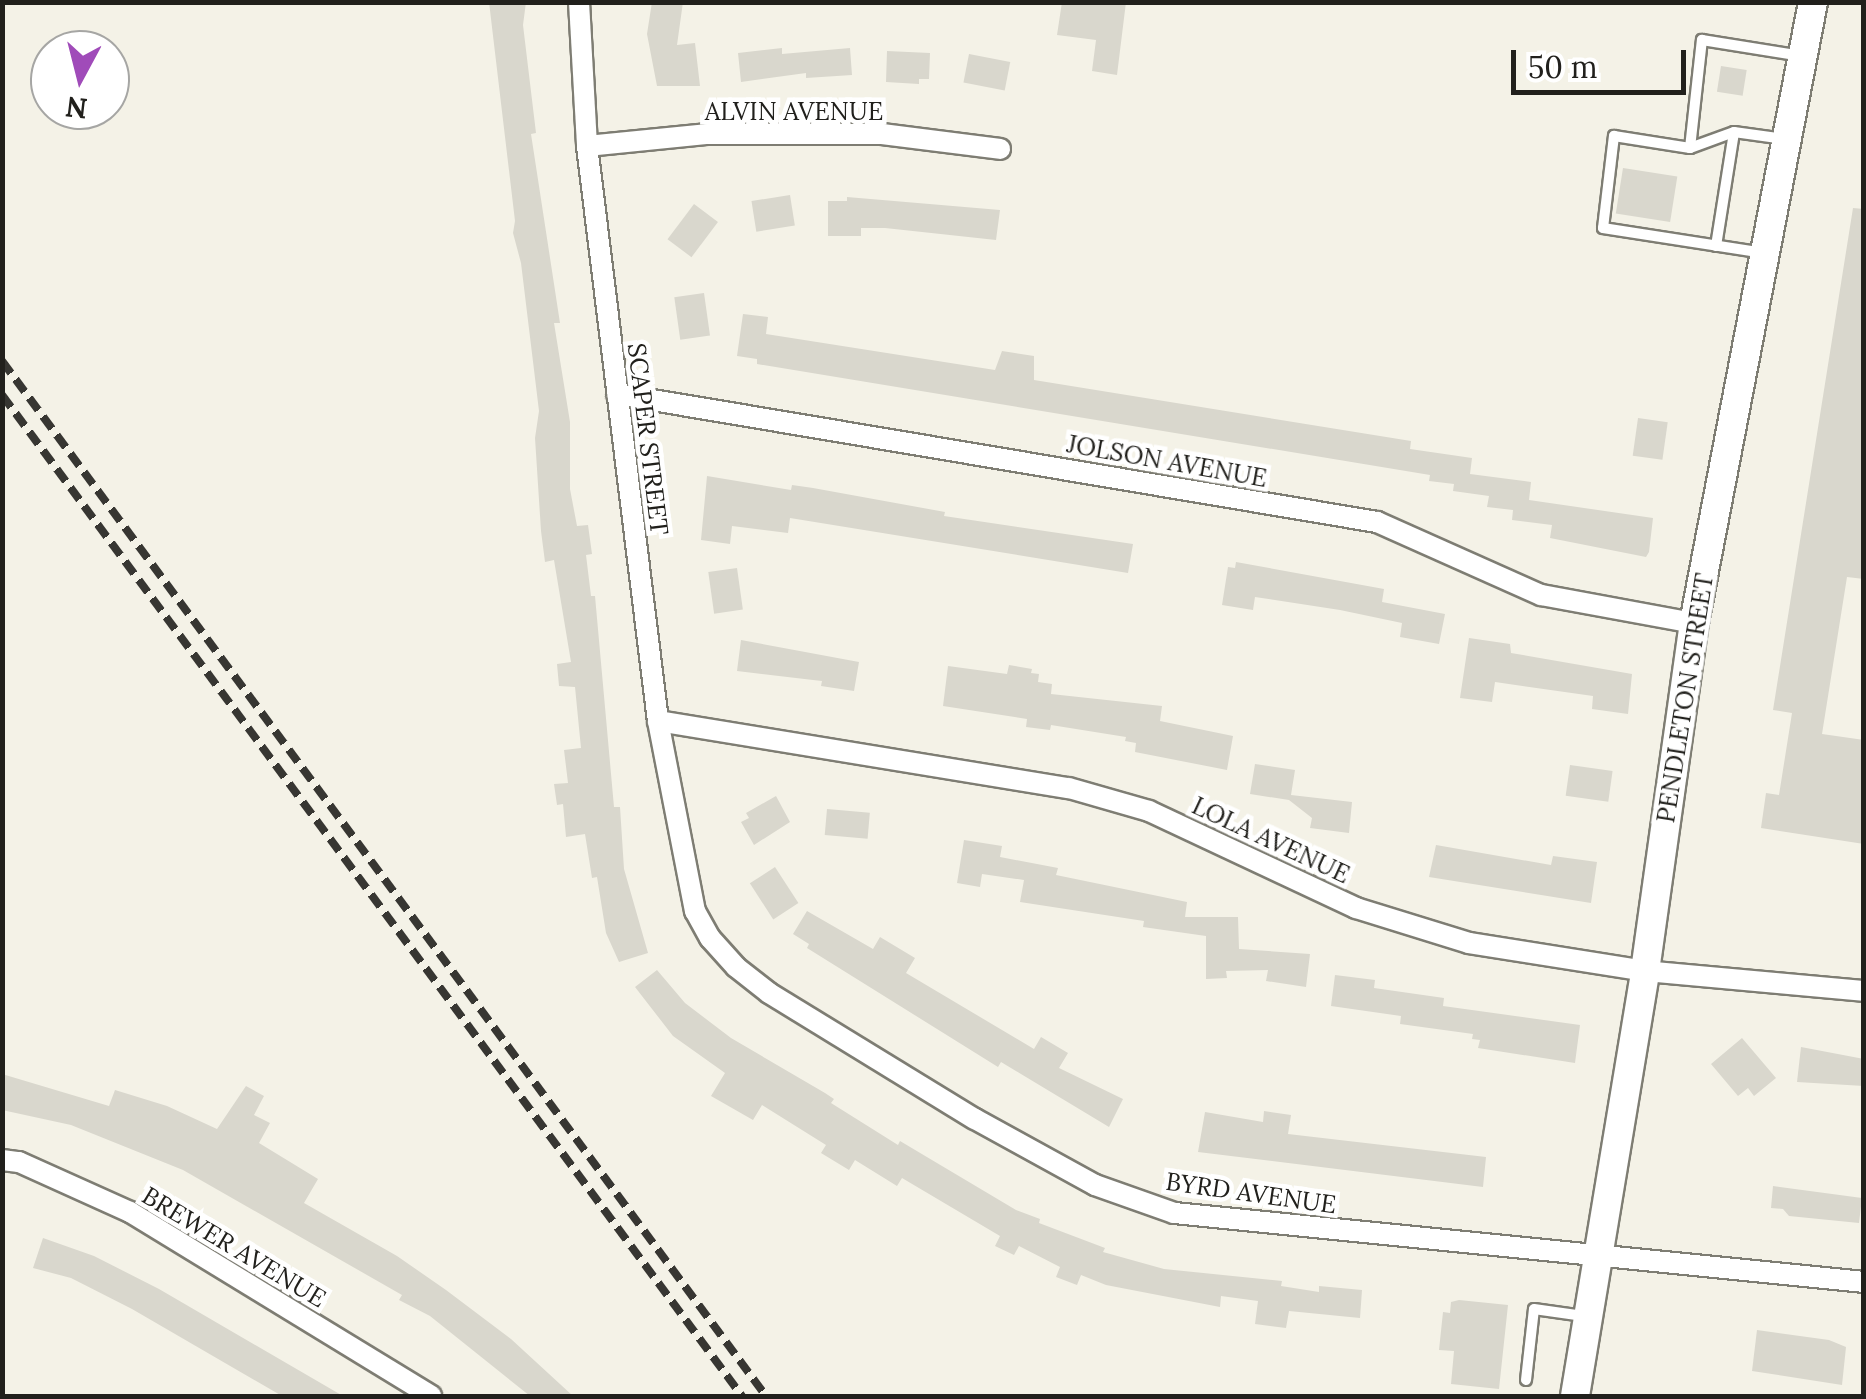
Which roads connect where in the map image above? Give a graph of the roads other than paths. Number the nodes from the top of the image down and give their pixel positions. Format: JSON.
{"nodes":[{"id":1,"x":579,"y":2,"type":"edge"},
{"id":2,"x":1812,"y":2,"type":"edge"},
{"id":3,"x":1802,"y":56,"type":"junction"},
{"id":4,"x":1734,"y":132,"type":"junction"},
{"id":5,"x":1786,"y":140,"type":"junction"},
{"id":6,"x":587,"y":146,"type":"junction"},
{"id":7,"x":1000,"y":148,"type":"dead end"},
{"id":8,"x":1690,"y":148,"type":"junction"},
{"id":9,"x":1716,"y":246,"type":"junction"},
{"id":10,"x":1765,"y":254,"type":"junction"},
{"id":11,"x":617,"y":394,"type":"junction"},
{"id":12,"x":1694,"y":623,"type":"junction"},
{"id":13,"x":658,"y":721,"type":"junction"},
{"id":14,"x":686,"y":880,"type":"joint"},
{"id":15,"x":1644,"y":971,"type":"junction"},
{"id":16,"x":1864,"y":991,"type":"edge"},
{"id":17,"x":2,"y":1160,"type":"edge"},
{"id":18,"x":1599,"y":1257,"type":"junction"},
{"id":19,"x":1864,"y":1282,"type":"edge"},
{"id":20,"x":1590,"y":1317,"type":"junction"},
{"id":21,"x":1526,"y":1380,"type":"dead end"},
{"id":22,"x":431,"y":1396,"type":"edge"},
{"id":23,"x":1575,"y":1396,"type":"edge"}],
"edges":[{"from":1,"to":6,"type":"street","name":"SCAPER STREET"},
{"from":2,"to":3,"type":"main road","name":"PENDLETON STREET"},
{"from":3,"to":5,"type":"main road","name":"PENDLETON STREET"},
{"from":3,"to":8,"type":"lane"},
{"from":4,"to":5,"type":"lane"},
{"from":4,"to":8,"type":"lane"},
{"from":4,"to":9,"type":"lane"},
{"from":5,"to":10,"type":"main road","name":"PENDLETON STREET"},
{"from":6,"to":7,"type":"street","name":"ALVIN AVENUE"},
{"from":6,"to":11,"type":"street","name":"SCAPER STREET"},
{"from":8,"to":9,"type":"lane"},
{"from":9,"to":10,"type":"lane"},
{"from":10,"to":12,"type":"main road","name":"PENDLETON STREET"},
{"from":11,"to":12,"type":"street","name":"JOLSON AVENUE"},
{"from":11,"to":13,"type":"street","name":"SCAPER STREET"},
{"from":12,"to":15,"type":"main road","name":"PENDLETON STREET"},
{"from":13,"to":14,"type":"street","name":"SCAPER STREET"},
{"from":13,"to":15,"type":"street","name":"LOLA AVENUE"},
{"from":14,"to":18,"type":"street","name":"BYRD AVENUE"},
{"from":15,"to":16,"type":"street","name":"LOLA AVENUE"},
{"from":15,"to":18,"type":"main road","name":"PENDLETON STREET"},
{"from":17,"to":22,"type":"street","name":"BREWER AVENUE"},
{"from":18,"to":19,"type":"street","name":"BYRD AVENUE"},
{"from":18,"to":20,"type":"main road","name":"PENDLETON STREET"},
{"from":20,"to":21,"type":"lane"},
{"from":20,"to":23,"type":"main road","name":"PENDLETON STREET"}]}
